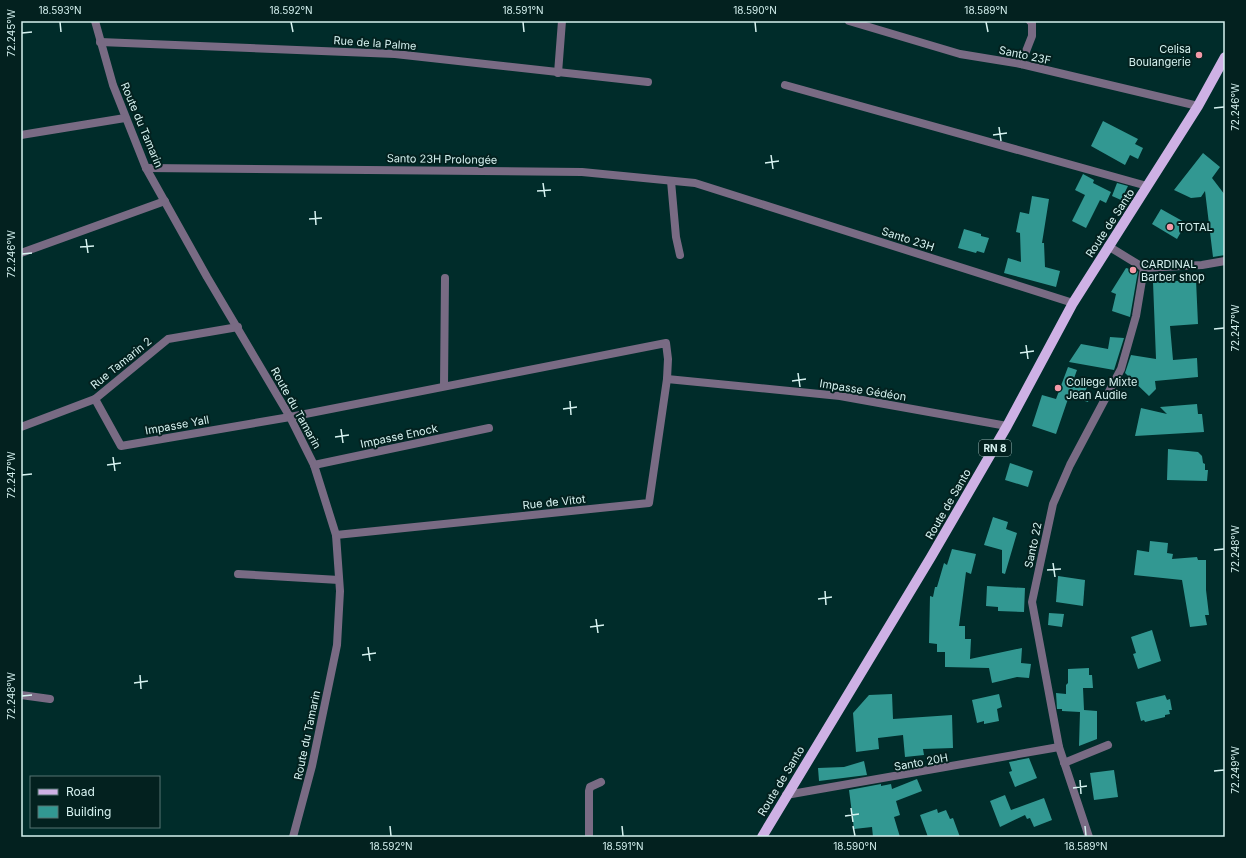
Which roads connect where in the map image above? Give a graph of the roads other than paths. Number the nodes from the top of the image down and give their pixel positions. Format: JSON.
{"nodes":[{"id":1,"x":95,"y":21,"type":"edge"},
{"id":2,"x":562,"y":21,"type":"edge"},
{"id":3,"x":849,"y":21,"type":"edge"},
{"id":4,"x":1030,"y":21,"type":"edge"},
{"id":5,"x":100,"y":42,"type":"junction"},
{"id":6,"x":1225,"y":57,"type":"edge"},
{"id":7,"x":1021,"y":64,"type":"junction"},
{"id":8,"x":558,"y":73,"type":"junction"},
{"id":9,"x":648,"y":82,"type":"dead end"},
{"id":10,"x":785,"y":85,"type":"dead end"},
{"id":11,"x":1198,"y":106,"type":"junction"},
{"id":12,"x":124,"y":118,"type":"junction"},
{"id":13,"x":21,"y":135,"type":"edge"},
{"id":14,"x":146,"y":168,"type":"junction"},
{"id":15,"x":671,"y":181,"type":"junction"},
{"id":16,"x":1147,"y":186,"type":"junction"},
{"id":17,"x":735,"y":195,"type":"joint"},
{"id":18,"x":165,"y":201,"type":"junction"},
{"id":19,"x":1108,"y":246,"type":"junction"},
{"id":20,"x":21,"y":253,"type":"edge"},
{"id":21,"x":680,"y":255,"type":"dead end"},
{"id":22,"x":1225,"y":261,"type":"edge"},
{"id":23,"x":1144,"y":268,"type":"junction"},
{"id":24,"x":445,"y":278,"type":"dead end"},
{"id":25,"x":1073,"y":303,"type":"junction"},
{"id":26,"x":238,"y":327,"type":"junction"},
{"id":27,"x":667,"y":378,"type":"junction"},
{"id":28,"x":444,"y":386,"type":"junction"},
{"id":29,"x":95,"y":398,"type":"junction"},
{"id":30,"x":290,"y":417,"type":"junction"},
{"id":31,"x":1007,"y":426,"type":"junction"},
{"id":32,"x":21,"y":427,"type":"edge"},
{"id":33,"x":489,"y":428,"type":"dead end"},
{"id":34,"x":314,"y":465,"type":"junction"},
{"id":35,"x":336,"y":535,"type":"junction"},
{"id":36,"x":238,"y":574,"type":"dead end"},
{"id":37,"x":339,"y":580,"type":"junction"},
{"id":38,"x":21,"y":695,"type":"edge"},
{"id":39,"x":50,"y":698,"type":"dead end"},
{"id":40,"x":1108,"y":745,"type":"dead end"},
{"id":41,"x":1059,"y":748,"type":"junction"},
{"id":42,"x":1064,"y":763,"type":"junction"},
{"id":43,"x":602,"y":782,"type":"dead end"},
{"id":44,"x":786,"y":795,"type":"junction"},
{"id":45,"x":293,"y":837,"type":"edge"},
{"id":46,"x":589,"y":837,"type":"edge"},
{"id":47,"x":762,"y":837,"type":"edge"},
{"id":48,"x":1089,"y":837,"type":"edge"}],
"edges":[{"from":1,"to":5,"type":"street","name":"Route du Tamarin"},
{"from":2,"to":8,"type":"street"},
{"from":3,"to":7,"type":"street","name":"Santo 23F"},
{"from":4,"to":7,"type":"street"},
{"from":5,"to":8,"type":"street","name":"Rue de la Palme"},
{"from":5,"to":12,"type":"street","name":"Route du Tamarin"},
{"from":6,"to":11,"type":"main road","name":"Route de Santo","number":"RN 8"},
{"from":7,"to":11,"type":"street","name":"Santo 23F"},
{"from":8,"to":9,"type":"street","name":"Rue de la Palme"},
{"from":10,"to":16,"type":"street"},
{"from":11,"to":16,"type":"main road","name":"Route de Santo","number":"RN 8"},
{"from":12,"to":13,"type":"street"},
{"from":12,"to":14,"type":"street","name":"Route du Tamarin"},
{"from":14,"to":15,"type":"street","name":"Santo 23H Prolongée"},
{"from":14,"to":18,"type":"street","name":"Route du Tamarin"},
{"from":15,"to":17,"type":"street","name":"Santo 23H Prolongée"},
{"from":15,"to":21,"type":"street"},
{"from":16,"to":19,"type":"main road","name":"Route de Santo","number":"RN 8"},
{"from":17,"to":25,"type":"street","name":"Santo 23H"},
{"from":18,"to":20,"type":"street"},
{"from":18,"to":26,"type":"street","name":"Route du Tamarin"},
{"from":19,"to":23,"type":"street"},
{"from":19,"to":25,"type":"main road","name":"Route de Santo","number":"RN 8"},
{"from":22,"to":23,"type":"street"},
{"from":23,"to":41,"type":"street","name":"Santo 22"},
{"from":24,"to":28,"type":"street"},
{"from":25,"to":31,"type":"main road","name":"Route de Santo","number":"RN 8"},
{"from":26,"to":29,"type":"street","name":"Rue Tamarin 2"},
{"from":26,"to":30,"type":"street","name":"Route du Tamarin"},
{"from":27,"to":28,"type":"street"},
{"from":27,"to":31,"type":"street","name":"Impasse Gédéon"},
{"from":27,"to":35,"type":"street","name":"Rue de Vitot"},
{"from":28,"to":30,"type":"street"},
{"from":29,"to":30,"type":"street","name":"Impasse Yall"},
{"from":29,"to":32,"type":"street","name":"Rue Tamarin 2"},
{"from":30,"to":34,"type":"street","name":"Route du Tamarin"},
{"from":31,"to":44,"type":"main road","name":"Route de Santo","number":"RN 8"},
{"from":33,"to":34,"type":"street","name":"Impasse Enock"},
{"from":34,"to":35,"type":"street","name":"Route du Tamarin"},
{"from":35,"to":37,"type":"street","name":"Route du Tamarin"},
{"from":36,"to":37,"type":"street"},
{"from":37,"to":45,"type":"street","name":"Route du Tamarin"},
{"from":38,"to":39,"type":"street"},
{"from":40,"to":42,"type":"street"},
{"from":41,"to":42,"type":"street","name":"Santo 22"},
{"from":41,"to":44,"type":"street","name":"Santo 20H"},
{"from":42,"to":48,"type":"street","name":"Santo 22"},
{"from":43,"to":46,"type":"street"},
{"from":44,"to":47,"type":"main road","name":"Route de Santo","number":"RN 8"}]}
